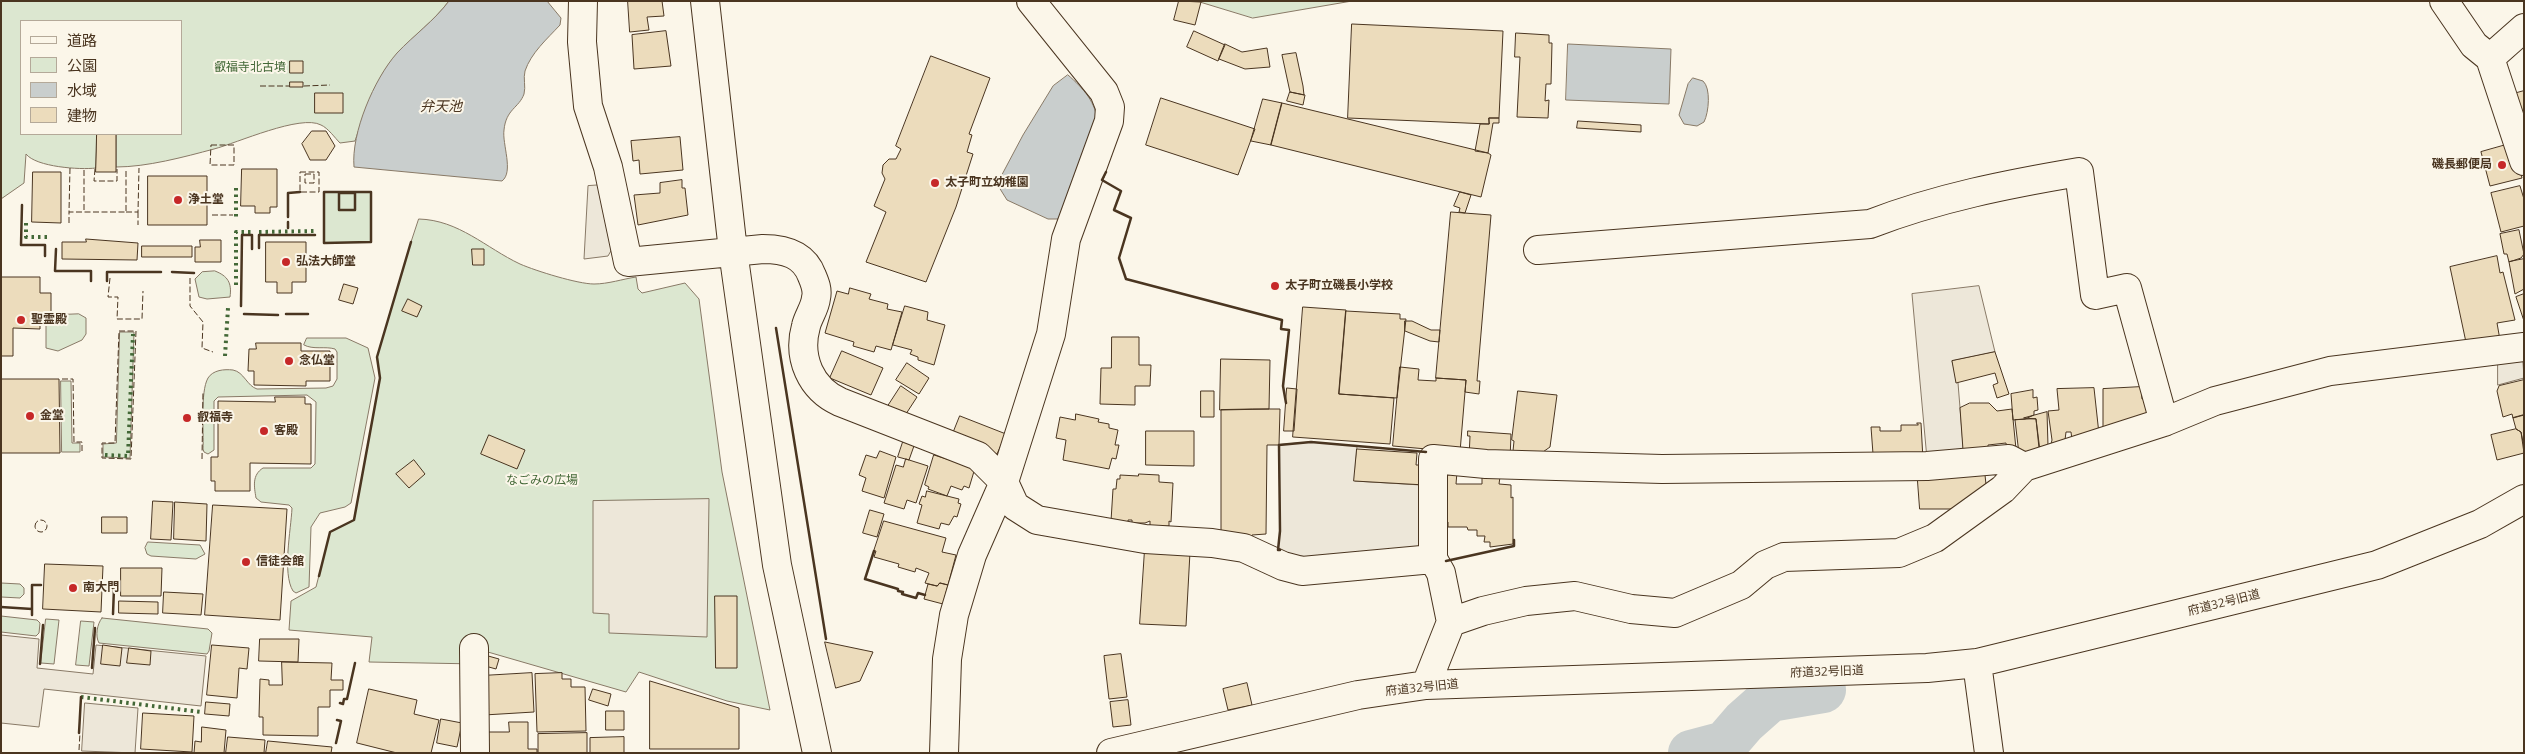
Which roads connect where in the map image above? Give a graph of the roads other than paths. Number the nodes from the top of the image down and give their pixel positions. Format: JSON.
{"nodes":[{"id":1,"x":583,"y":1,"type":"edge"},
{"id":2,"x":706,"y":1,"type":"edge"},
{"id":3,"x":1031,"y":1,"type":"edge"},
{"id":4,"x":2444,"y":1,"type":"edge"},
{"id":5,"x":2524,"y":28,"type":"edge"},
{"id":6,"x":2490,"y":58,"type":"junction"},
{"id":7,"x":2524,"y":161,"type":"edge"},
{"id":8,"x":1538,"y":250,"type":"dead end"},
{"id":9,"x":733,"y":251,"type":"junction"},
{"id":10,"x":2524,"y":347,"type":"edge"},
{"id":11,"x":2164,"y":422,"type":"junction"},
{"id":12,"x":2024,"y":467,"type":"junction"},
{"id":13,"x":1004,"y":482,"type":"junction"},
{"id":14,"x":2524,"y":499,"type":"edge"},
{"id":15,"x":1433,"y":559,"type":"junction"},
{"id":16,"x":1451,"y":622,"type":"junction"},
{"id":17,"x":474,"y":648,"type":"dead end"},
{"id":18,"x":1977,"y":663,"type":"junction"},
{"id":19,"x":1426,"y":685,"type":"junction"},
{"id":20,"x":475,"y":753,"type":"edge"},
{"id":21,"x":817,"y":753,"type":"edge"},
{"id":22,"x":944,"y":753,"type":"edge"},
{"id":23,"x":1111,"y":753,"type":"edge"},
{"id":24,"x":1989,"y":753,"type":"edge"}],
"edges":[{"from":1,"to":9,"type":"street"},
{"from":2,"to":9,"type":"street"},
{"from":3,"to":13,"type":"street"},
{"from":4,"to":6,"type":"street"},
{"from":5,"to":6,"type":"street"},
{"from":6,"to":7,"type":"street"},
{"from":8,"to":11,"type":"street"},
{"from":9,"to":13,"type":"street"},
{"from":9,"to":21,"type":"street"},
{"from":10,"to":11,"type":"street"},
{"from":11,"to":12,"type":"street"},
{"from":12,"to":15,"type":"street"},
{"from":12,"to":16,"type":"street"},
{"from":13,"to":15,"type":"street"},
{"from":13,"to":22,"type":"street"},
{"from":14,"to":18,"type":"street","name":"府道32号旧道"},
{"from":15,"to":16,"type":"street"},
{"from":16,"to":19,"type":"street"},
{"from":17,"to":20,"type":"street"},
{"from":18,"to":19,"type":"street","name":"府道32号旧道"},
{"from":18,"to":24,"type":"street"},
{"from":19,"to":23,"type":"street","name":"府道32号旧道"}]}
